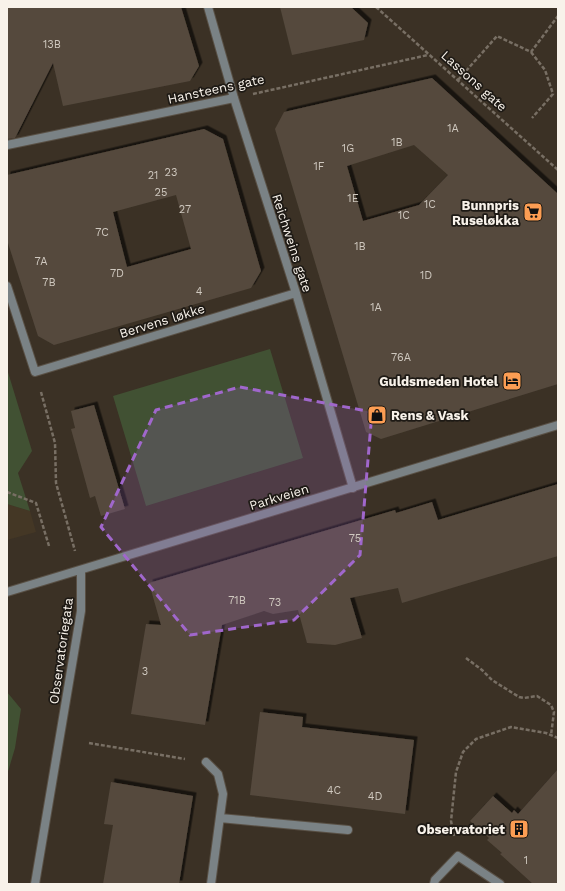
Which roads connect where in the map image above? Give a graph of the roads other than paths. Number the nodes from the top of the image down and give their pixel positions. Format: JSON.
{"nodes":[{"id":1,"x":208,"y":7,"type":"edge"},
{"id":2,"x":234,"y":98,"type":"junction"},
{"id":3,"x":7,"y":145,"type":"edge"},
{"id":4,"x":7,"y":286,"type":"edge"},
{"id":5,"x":296,"y":293,"type":"junction"},
{"id":6,"x":558,"y":426,"type":"edge"},
{"id":7,"x":353,"y":488,"type":"junction"},
{"id":8,"x":81,"y":570,"type":"junction"},
{"id":9,"x":7,"y":592,"type":"edge"},
{"id":10,"x":206,"y":762,"type":"dead end"},
{"id":11,"x":220,"y":818,"type":"junction"},
{"id":12,"x":348,"y":830,"type":"dead end"},
{"id":13,"x":35,"y":884,"type":"edge"},
{"id":14,"x":211,"y":884,"type":"edge"},
{"id":15,"x":434,"y":884,"type":"edge"},
{"id":16,"x":500,"y":884,"type":"edge"}],
"edges":[{"from":1,"to":2,"type":"street","name":"Reichweins gate"},
{"from":2,"to":3,"type":"street","name":"Hansteens gate"},
{"from":2,"to":5,"type":"street","name":"Reichweins gate"},
{"from":4,"to":5,"type":"street","name":"Bervens løkke"},
{"from":5,"to":7,"type":"street","name":"Reichweins gate"},
{"from":6,"to":7,"type":"street","name":"Parkveien"},
{"from":7,"to":8,"type":"street","name":"Parkveien"},
{"from":8,"to":9,"type":"street","name":"Parkveien"},
{"from":8,"to":13,"type":"street","name":"Observatoriegata"},
{"from":10,"to":11,"type":"street"},
{"from":11,"to":12,"type":"street"},
{"from":11,"to":14,"type":"street"},
{"from":15,"to":16,"type":"street"}]}
